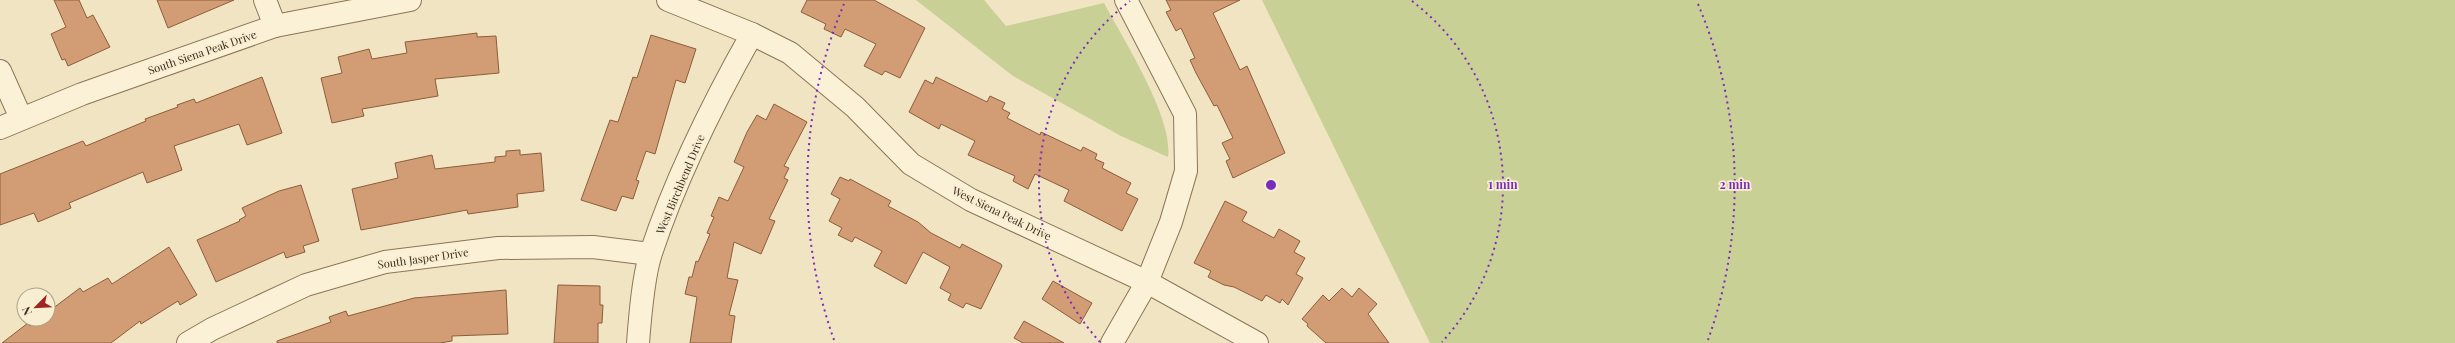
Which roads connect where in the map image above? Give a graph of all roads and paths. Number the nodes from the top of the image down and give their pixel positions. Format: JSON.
{"nodes":[{"id":1,"x":265,"y":0,"type":"edge"},
{"id":2,"x":410,"y":0,"type":"edge"},
{"id":3,"x":668,"y":0,"type":"edge"},
{"id":4,"x":1126,"y":0,"type":"edge"},
{"id":5,"x":275,"y":26,"type":"junction"},
{"id":6,"x":752,"y":34,"type":"junction"},
{"id":7,"x":0,"y":71,"type":"edge"},
{"id":8,"x":21,"y":118,"type":"junction"},
{"id":9,"x":0,"y":128,"type":"edge"},
{"id":10,"x":650,"y":254,"type":"junction"},
{"id":11,"x":1147,"y":282,"type":"junction"},
{"id":12,"x":188,"y":343,"type":"edge"},
{"id":13,"x":638,"y":343,"type":"edge"},
{"id":14,"x":1112,"y":343,"type":"edge"},
{"id":15,"x":1257,"y":343,"type":"edge"}],
"edges":[{"from":1,"to":5,"type":"street"},
{"from":2,"to":5,"type":"street","name":"South Siena Peak Drive"},
{"from":3,"to":6,"type":"street"},
{"from":4,"to":11,"type":"street"},
{"from":5,"to":8,"type":"street","name":"South Siena Peak Drive"},
{"from":6,"to":10,"type":"street","name":"West Birchbend Drive"},
{"from":6,"to":11,"type":"street","name":"West Siena Peak Drive"},
{"from":7,"to":8,"type":"street"},
{"from":8,"to":9,"type":"street","name":"South Siena Peak Drive"},
{"from":10,"to":12,"type":"street","name":"South Jasper Drive"},
{"from":10,"to":13,"type":"street","name":"West Birchbend Drive"},
{"from":11,"to":14,"type":"street"},
{"from":11,"to":15,"type":"street","name":"West Siena Peak Drive"}]}
